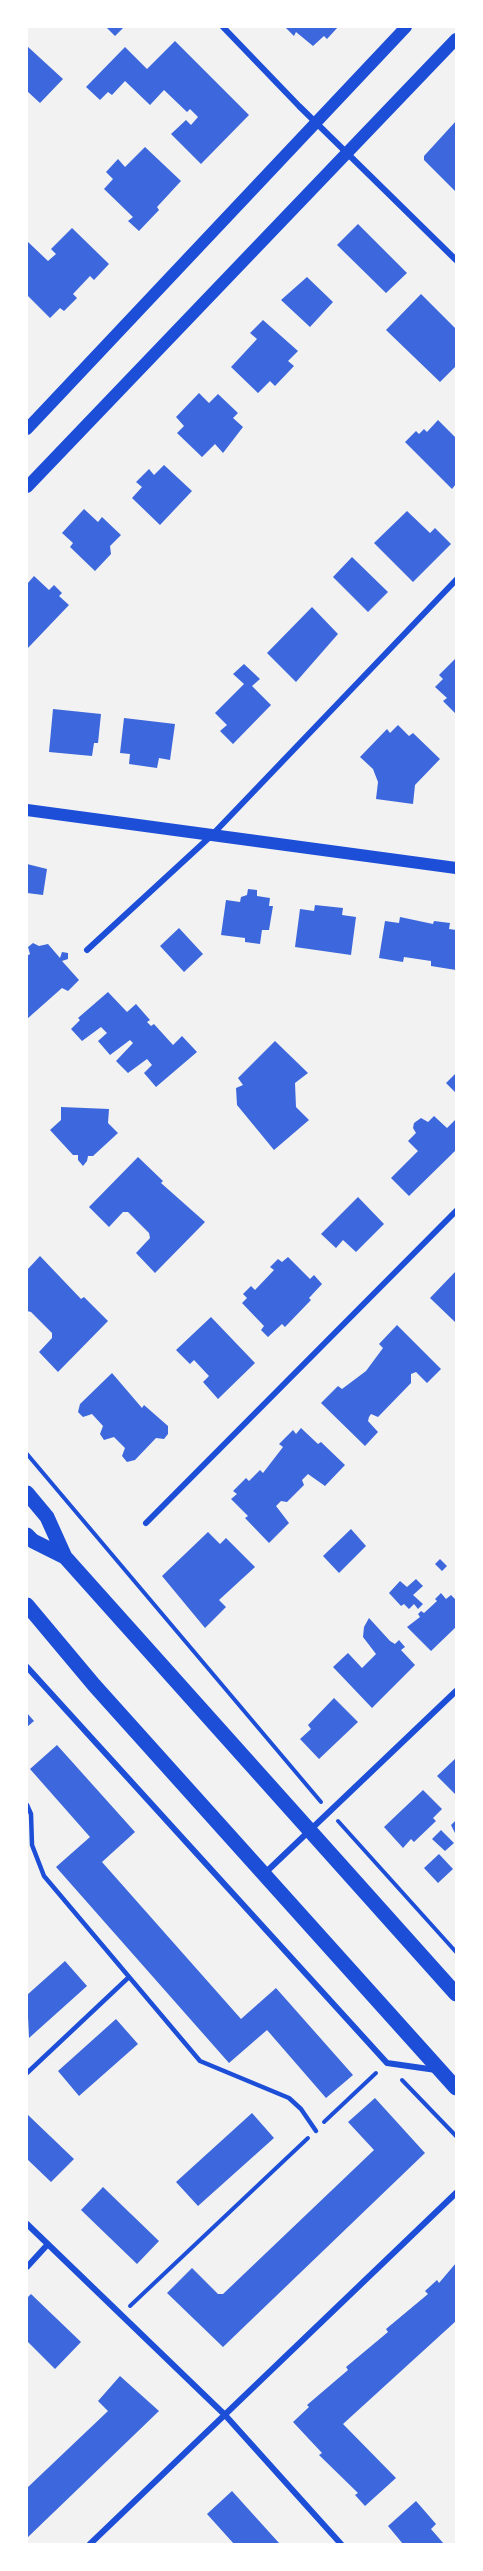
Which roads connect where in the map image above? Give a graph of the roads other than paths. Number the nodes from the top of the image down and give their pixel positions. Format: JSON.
{"nodes":[{"id":1,"x":223,"y":27,"type":"edge"},
{"id":2,"x":406,"y":27,"type":"edge"},
{"id":3,"x":456,"y":39,"type":"edge"},
{"id":4,"x":315,"y":122,"type":"junction"},
{"id":5,"x":347,"y":153,"type":"junction"},
{"id":6,"x":456,"y":260,"type":"edge"},
{"id":7,"x":27,"y":429,"type":"edge"},
{"id":8,"x":27,"y":487,"type":"edge"},
{"id":9,"x":456,"y":580,"type":"edge"},
{"id":10,"x":27,"y":810,"type":"edge"},
{"id":11,"x":212,"y":834,"type":"junction"},
{"id":12,"x":456,"y":868,"type":"edge"},
{"id":13,"x":87,"y":950,"type":"dead end"},
{"id":14,"x":456,"y":1211,"type":"edge"},
{"id":15,"x":27,"y":1493,"type":"edge"},
{"id":16,"x":146,"y":1522,"type":"dead end"},
{"id":17,"x":27,"y":1534,"type":"edge"},
{"id":18,"x":65,"y":1557,"type":"junction"},
{"id":19,"x":27,"y":1605,"type":"edge"},
{"id":20,"x":27,"y":1667,"type":"edge"},
{"id":21,"x":456,"y":1691,"type":"edge"},
{"id":22,"x":27,"y":1805,"type":"edge"},
{"id":23,"x":309,"y":1832,"type":"junction"},
{"id":24,"x":264,"y":1875,"type":"junction"},
{"id":25,"x":129,"y":1977,"type":"junction"},
{"id":26,"x":456,"y":1994,"type":"edge"},
{"id":27,"x":439,"y":2070,"type":"junction"},
{"id":28,"x":27,"y":2073,"type":"edge"},
{"id":29,"x":456,"y":2088,"type":"edge"},
{"id":30,"x":316,"y":2131,"type":"road end"},
{"id":31,"x":456,"y":2193,"type":"edge"},
{"id":32,"x":27,"y":2224,"type":"edge"},
{"id":33,"x":48,"y":2244,"type":"junction"},
{"id":34,"x":27,"y":2267,"type":"edge"},
{"id":35,"x":225,"y":2415,"type":"junction"},
{"id":36,"x":90,"y":2544,"type":"edge"},
{"id":37,"x":341,"y":2544,"type":"edge"}],
"edges":[{"from":1,"to":4,"type":"street"},
{"from":2,"to":4,"type":"main road"},
{"from":3,"to":5,"type":"main road"},
{"from":4,"to":5,"type":"street"},
{"from":4,"to":7,"type":"main road"},
{"from":5,"to":6,"type":"street"},
{"from":5,"to":8,"type":"main road"},
{"from":9,"to":11,"type":"street"},
{"from":10,"to":11,"type":"main road"},
{"from":11,"to":12,"type":"main road"},
{"from":11,"to":13,"type":"street"},
{"from":14,"to":16,"type":"street"},
{"from":15,"to":18,"type":"main road"},
{"from":17,"to":18,"type":"main road"},
{"from":18,"to":23,"type":"main road"},
{"from":19,"to":24,"type":"main road"},
{"from":20,"to":27,"type":"street"},
{"from":21,"to":23,"type":"street"},
{"from":22,"to":25,"type":"lane"},
{"from":23,"to":24,"type":"street"},
{"from":23,"to":26,"type":"main road"},
{"from":24,"to":27,"type":"main road"},
{"from":25,"to":28,"type":"lane"},
{"from":25,"to":30,"type":"lane"},
{"from":27,"to":29,"type":"main road"},
{"from":31,"to":35,"type":"street"},
{"from":32,"to":33,"type":"street"},
{"from":33,"to":34,"type":"street"},
{"from":33,"to":35,"type":"street"},
{"from":35,"to":36,"type":"street"},
{"from":35,"to":37,"type":"street"}]}
